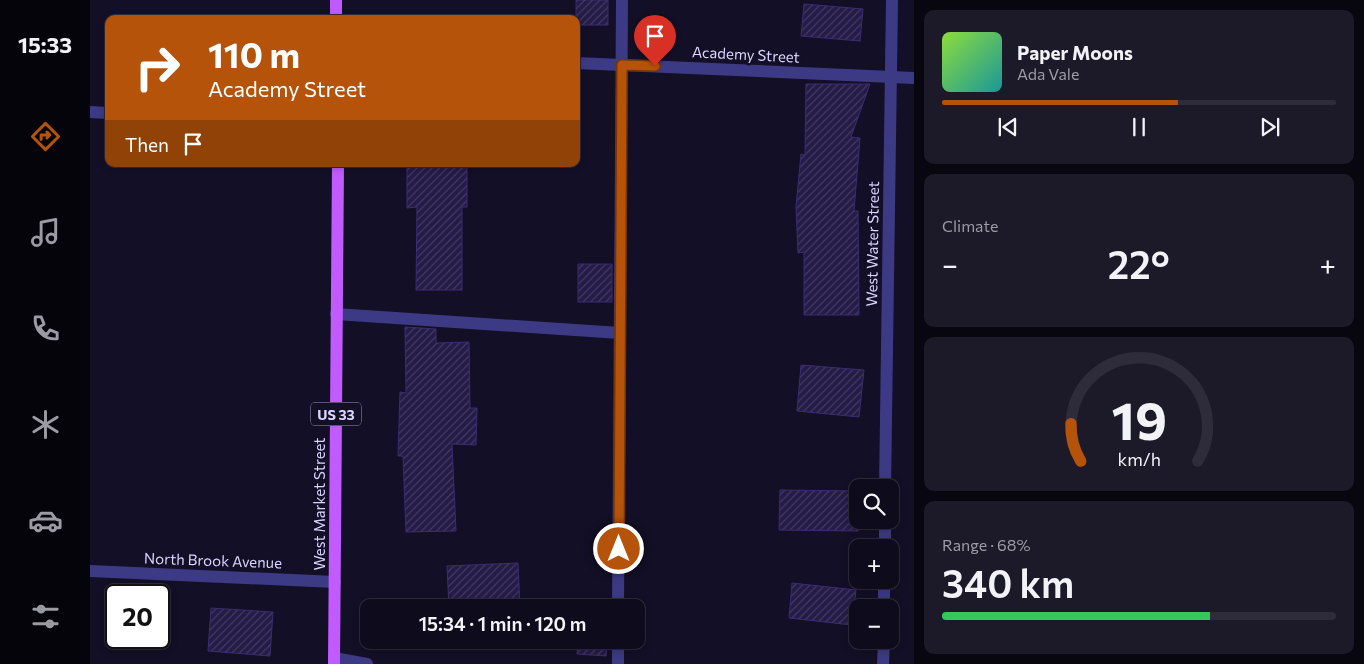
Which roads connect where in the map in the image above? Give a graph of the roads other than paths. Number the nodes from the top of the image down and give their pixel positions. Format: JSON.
{"nodes":[{"id":1,"x":336,"y":0,"type":"edge"},
{"id":2,"x":622,"y":0,"type":"edge"},
{"id":3,"x":892,"y":0,"type":"edge"},
{"id":4,"x":336,"y":15,"type":"edge"},
{"id":5,"x":580,"y":63,"type":"edge"},
{"id":6,"x":622,"y":65,"type":"junction"},
{"id":7,"x":890,"y":77,"type":"junction"},
{"id":8,"x":914,"y":78,"type":"edge"},
{"id":9,"x":90,"y":112,"type":"edge"},
{"id":10,"x":105,"y":113,"type":"edge"},
{"id":11,"x":338,"y":167,"type":"edge"},
{"id":12,"x":336,"y":314,"type":"junction"},
{"id":13,"x":620,"y":333,"type":"junction"},
{"id":14,"x":885,"y":479,"type":"edge"},
{"id":15,"x":90,"y":571,"type":"edge"},
{"id":16,"x":335,"y":582,"type":"junction"},
{"id":17,"x":618,"y":599,"type":"edge"},
{"id":18,"x":618,"y":649,"type":"edge"},
{"id":19,"x":884,"y":649,"type":"edge"},
{"id":20,"x":334,"y":661,"type":"edge"},
{"id":21,"x":367,"y":664,"type":"edge"},
{"id":22,"x":618,"y":664,"type":"edge"},
{"id":23,"x":883,"y":664,"type":"edge"}],
"edges":[{"from":1,"to":4,"type":"main road"},
{"from":2,"to":6,"type":"street"},
{"from":3,"to":7,"type":"street","name":"West Water Street"},
{"from":5,"to":6,"type":"street","name":"Academy Street"},
{"from":6,"to":7,"type":"street","name":"Academy Street"},
{"from":6,"to":13,"type":"street"},
{"from":7,"to":8,"type":"street","name":"Academy Street"},
{"from":7,"to":14,"type":"street","name":"West Water Street"},
{"from":9,"to":10,"type":"street"},
{"from":11,"to":12,"type":"main road","name":"West Market Street","number":"US 33"},
{"from":12,"to":13,"type":"street"},
{"from":12,"to":16,"type":"main road","name":"West Market Street","number":"US 33"},
{"from":13,"to":17,"type":"street"},
{"from":15,"to":16,"type":"street","name":"North Brook Avenue"},
{"from":16,"to":20,"type":"main road","name":"West Market Street","number":"US 33"},
{"from":18,"to":22,"type":"street"},
{"from":19,"to":23,"type":"street"},
{"from":20,"to":21,"type":"street"}]}
